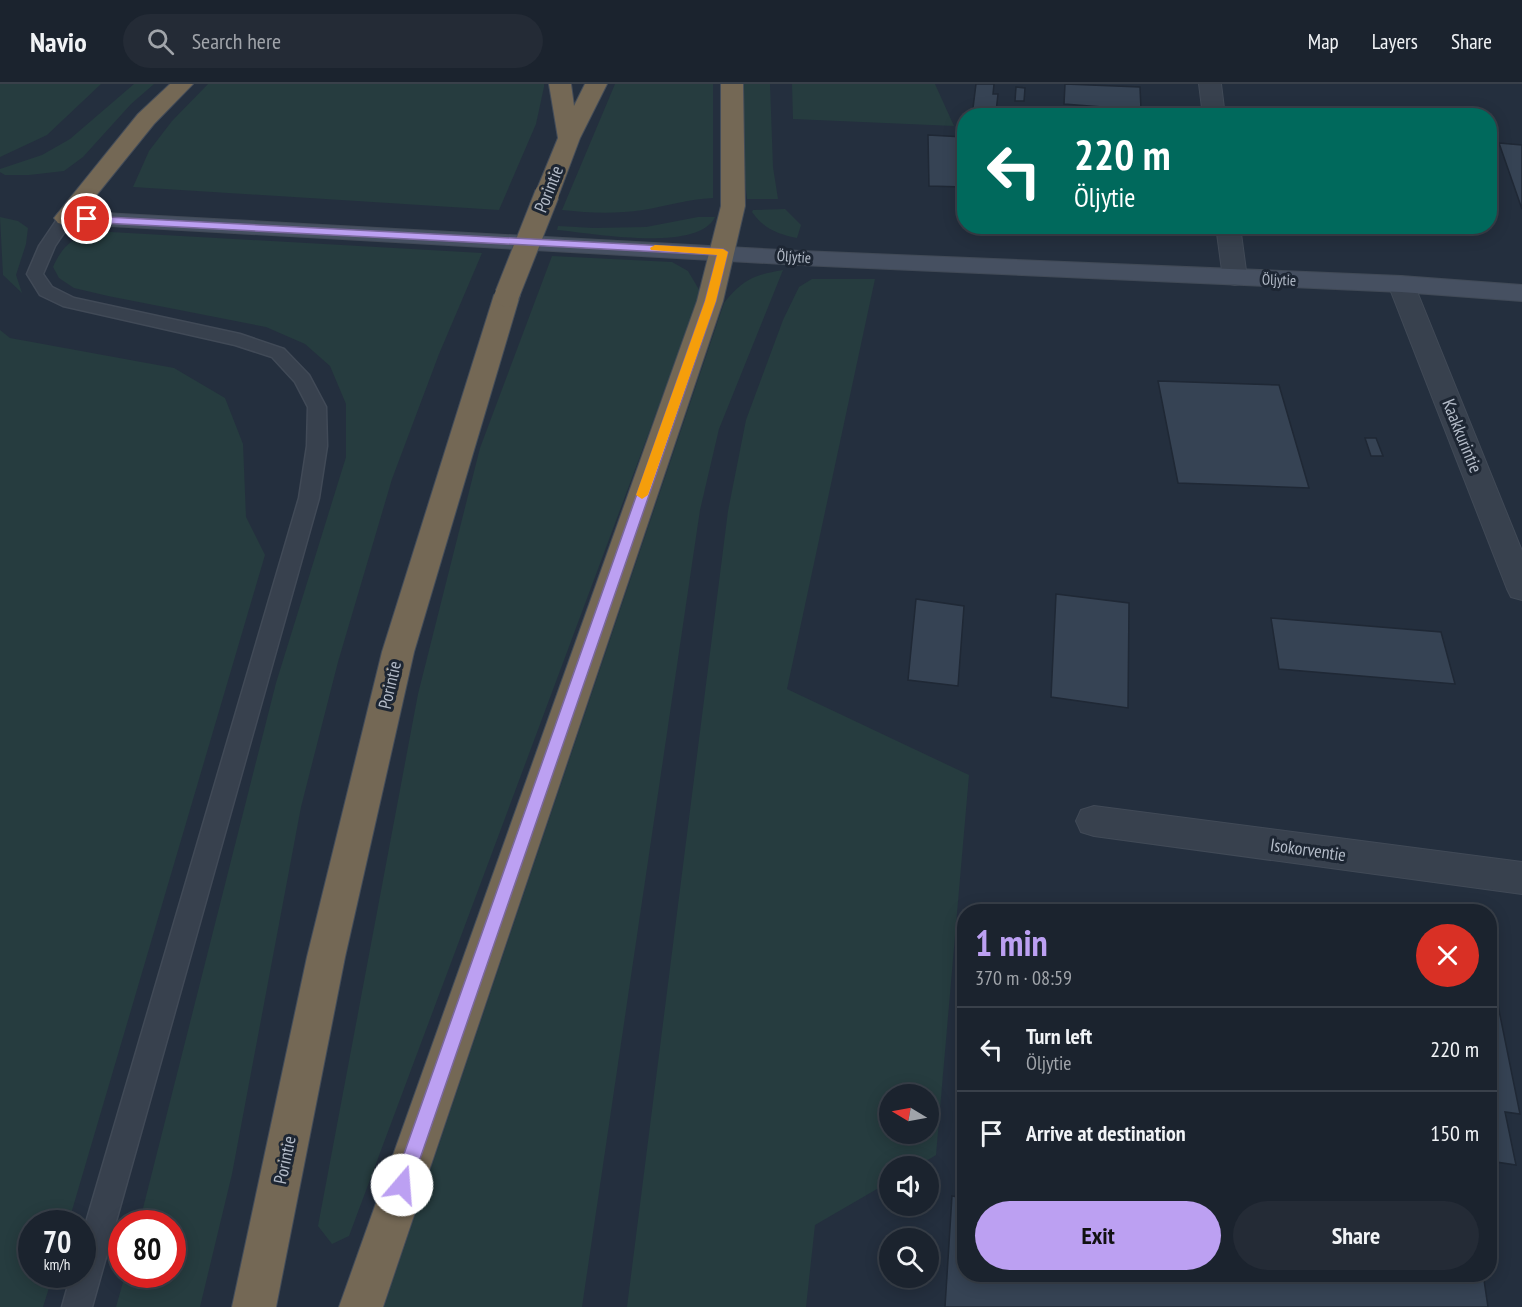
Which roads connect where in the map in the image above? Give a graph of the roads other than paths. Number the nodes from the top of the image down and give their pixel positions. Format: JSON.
{"nodes":[{"id":1,"x":182,"y":84,"type":"edge"},
{"id":2,"x":560,"y":84,"type":"edge"},
{"id":3,"x":596,"y":84,"type":"edge"},
{"id":4,"x":732,"y":84,"type":"edge"},
{"id":5,"x":1210,"y":84,"type":"edge"},
{"id":6,"x":1213,"y":108,"type":"edge"},
{"id":7,"x":569,"y":138,"type":"junction"},
{"id":8,"x":66,"y":218,"type":"junction"},
{"id":9,"x":1229,"y":234,"type":"edge"},
{"id":10,"x":723,"y":252,"type":"junction"},
{"id":11,"x":1235,"y":278,"type":"junction"},
{"id":12,"x":1401,"y":284,"type":"junction"},
{"id":13,"x":1522,"y":293,"type":"edge"},
{"id":14,"x":1522,"y":589,"type":"edge"},
{"id":15,"x":1094,"y":821,"type":"dead end"},
{"id":16,"x":1522,"y":878,"type":"edge"},
{"id":17,"x":77,"y":1307,"type":"edge"},
{"id":18,"x":254,"y":1307,"type":"edge"},
{"id":19,"x":361,"y":1307,"type":"edge"}],
"edges":[{"from":1,"to":8,"type":"highway"},
{"from":2,"to":7,"type":"highway"},
{"from":3,"to":7,"type":"highway","name":"Porintie"},
{"from":4,"to":10,"type":"highway"},
{"from":5,"to":6,"type":"street"},
{"from":7,"to":18,"type":"highway","name":"Porintie","bridge":true},
{"from":8,"to":10,"type":"main road","name":"Öljytie"},
{"from":8,"to":17,"type":"lane"},
{"from":9,"to":11,"type":"street"},
{"from":10,"to":11,"type":"main road","name":"Öljytie"},
{"from":10,"to":19,"type":"highway"},
{"from":11,"to":12,"type":"main road","name":"Öljytie"},
{"from":12,"to":13,"type":"main road","name":"Öljytie"},
{"from":12,"to":14,"type":"street","name":"Kaakkurintie"},
{"from":15,"to":16,"type":"street","name":"Isokorventie"}]}
